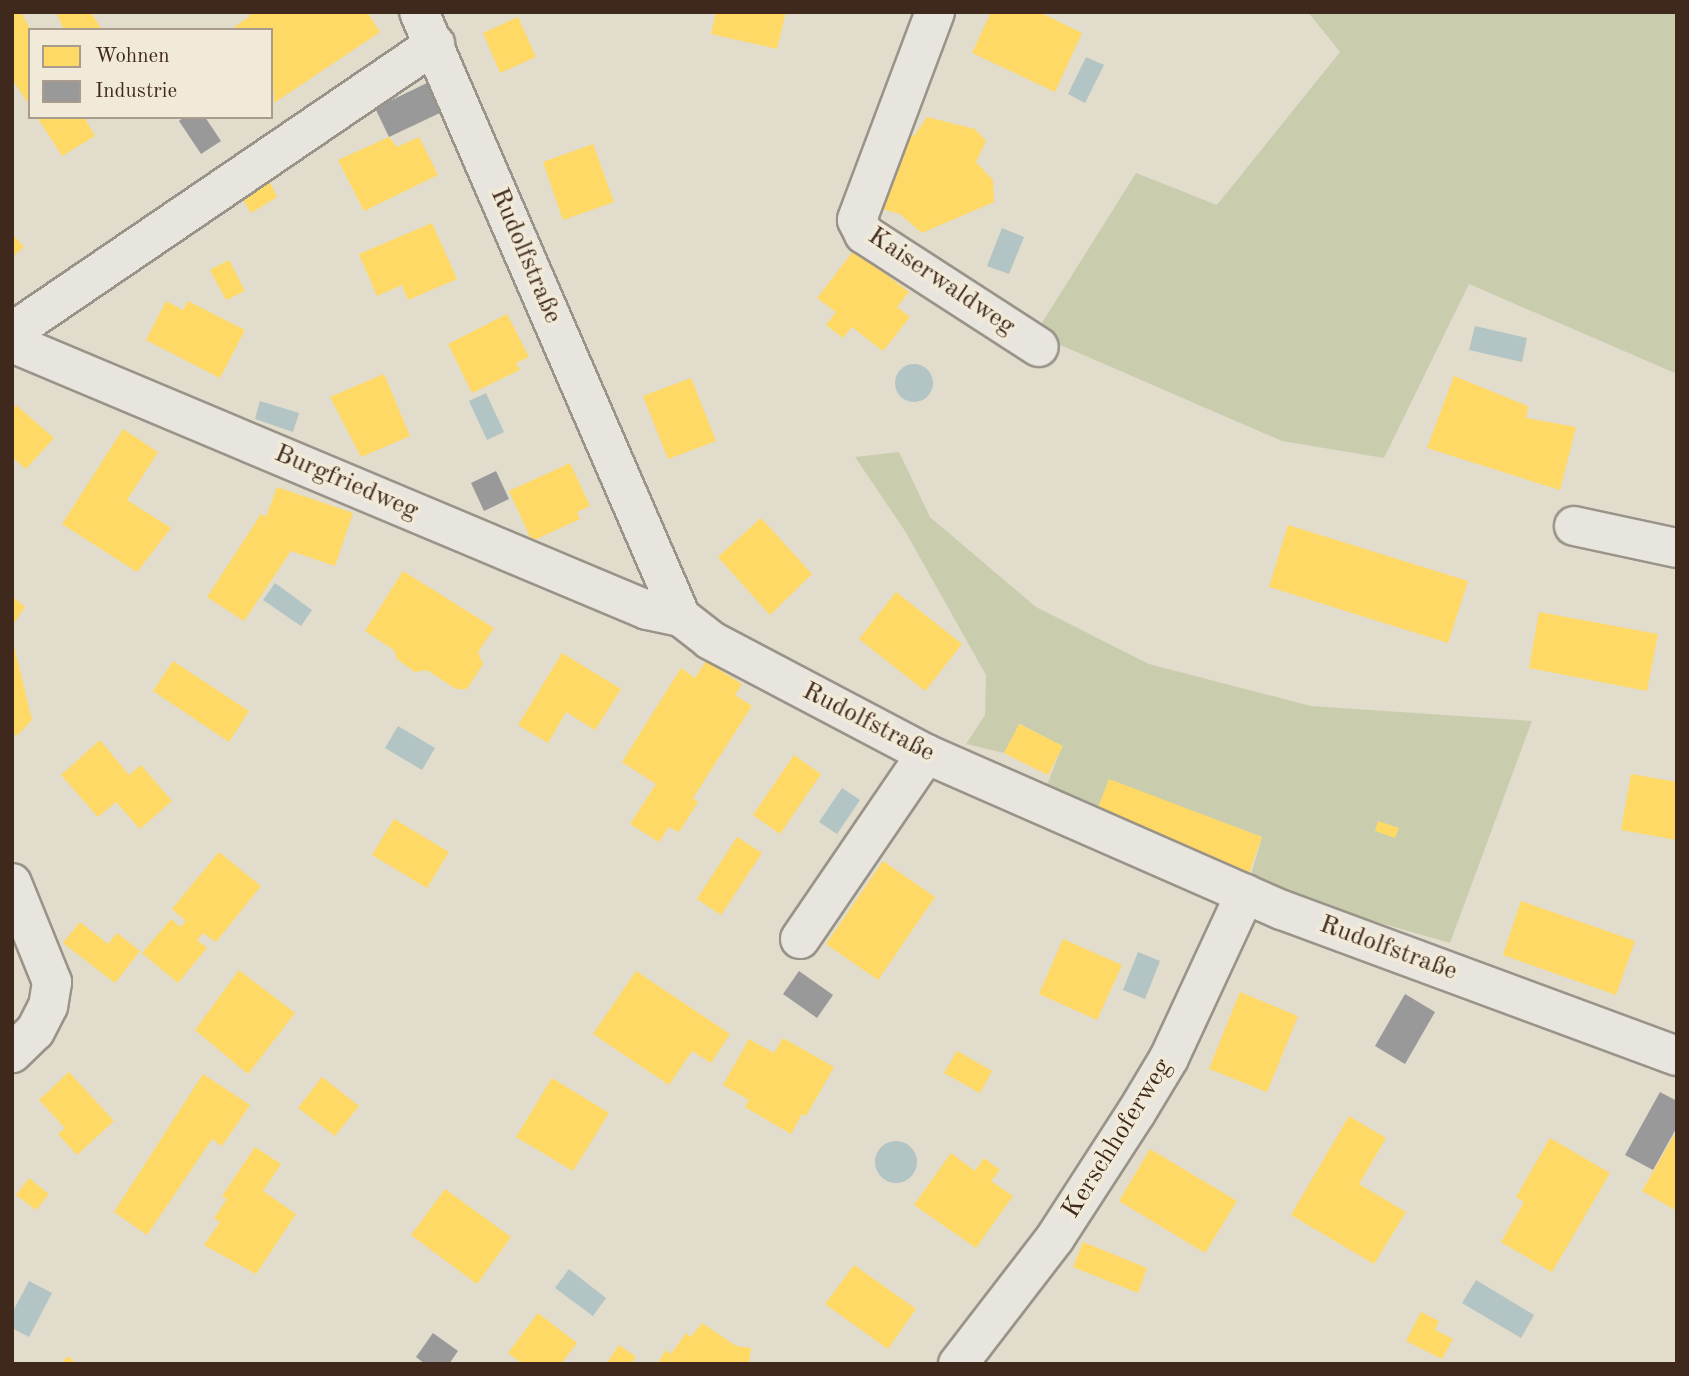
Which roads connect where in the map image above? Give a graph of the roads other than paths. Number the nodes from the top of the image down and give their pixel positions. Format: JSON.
{"nodes":[{"id":1,"x":935,"y":12,"type":"edge"},
{"id":2,"x":427,"y":28,"type":"edge"},
{"id":3,"x":12,"y":332,"type":"edge"},
{"id":4,"x":12,"y":343,"type":"edge"},
{"id":5,"x":1039,"y":347,"type":"dead end"},
{"id":6,"x":1574,"y":526,"type":"dead end"},
{"id":7,"x":1677,"y":548,"type":"edge"},
{"id":8,"x":681,"y":617,"type":"junction"},
{"id":9,"x":926,"y":754,"type":"junction"},
{"id":10,"x":12,"y":883,"type":"edge"},
{"id":11,"x":1245,"y":894,"type":"junction"},
{"id":12,"x":800,"y":939,"type":"dead end"},
{"id":13,"x":1670,"y":1043,"type":"edge"},
{"id":14,"x":12,"y":1053,"type":"edge"},
{"id":15,"x":958,"y":1364,"type":"edge"}],
"edges":[{"from":1,"to":5,"type":"street","name":"Kaiserwaldweg"},
{"from":2,"to":3,"type":"street"},
{"from":2,"to":8,"type":"street","name":"Rudolfstraße"},
{"from":4,"to":8,"type":"street","name":"Burgfriedweg"},
{"from":6,"to":7,"type":"street"},
{"from":8,"to":9,"type":"street","name":"Rudolfstraße"},
{"from":9,"to":11,"type":"street","name":"Rudolfstraße"},
{"from":9,"to":12,"type":"street"},
{"from":10,"to":14,"type":"street"},
{"from":11,"to":13,"type":"street","name":"Rudolfstraße"},
{"from":11,"to":15,"type":"street","name":"Kerschhoferweg"}]}
